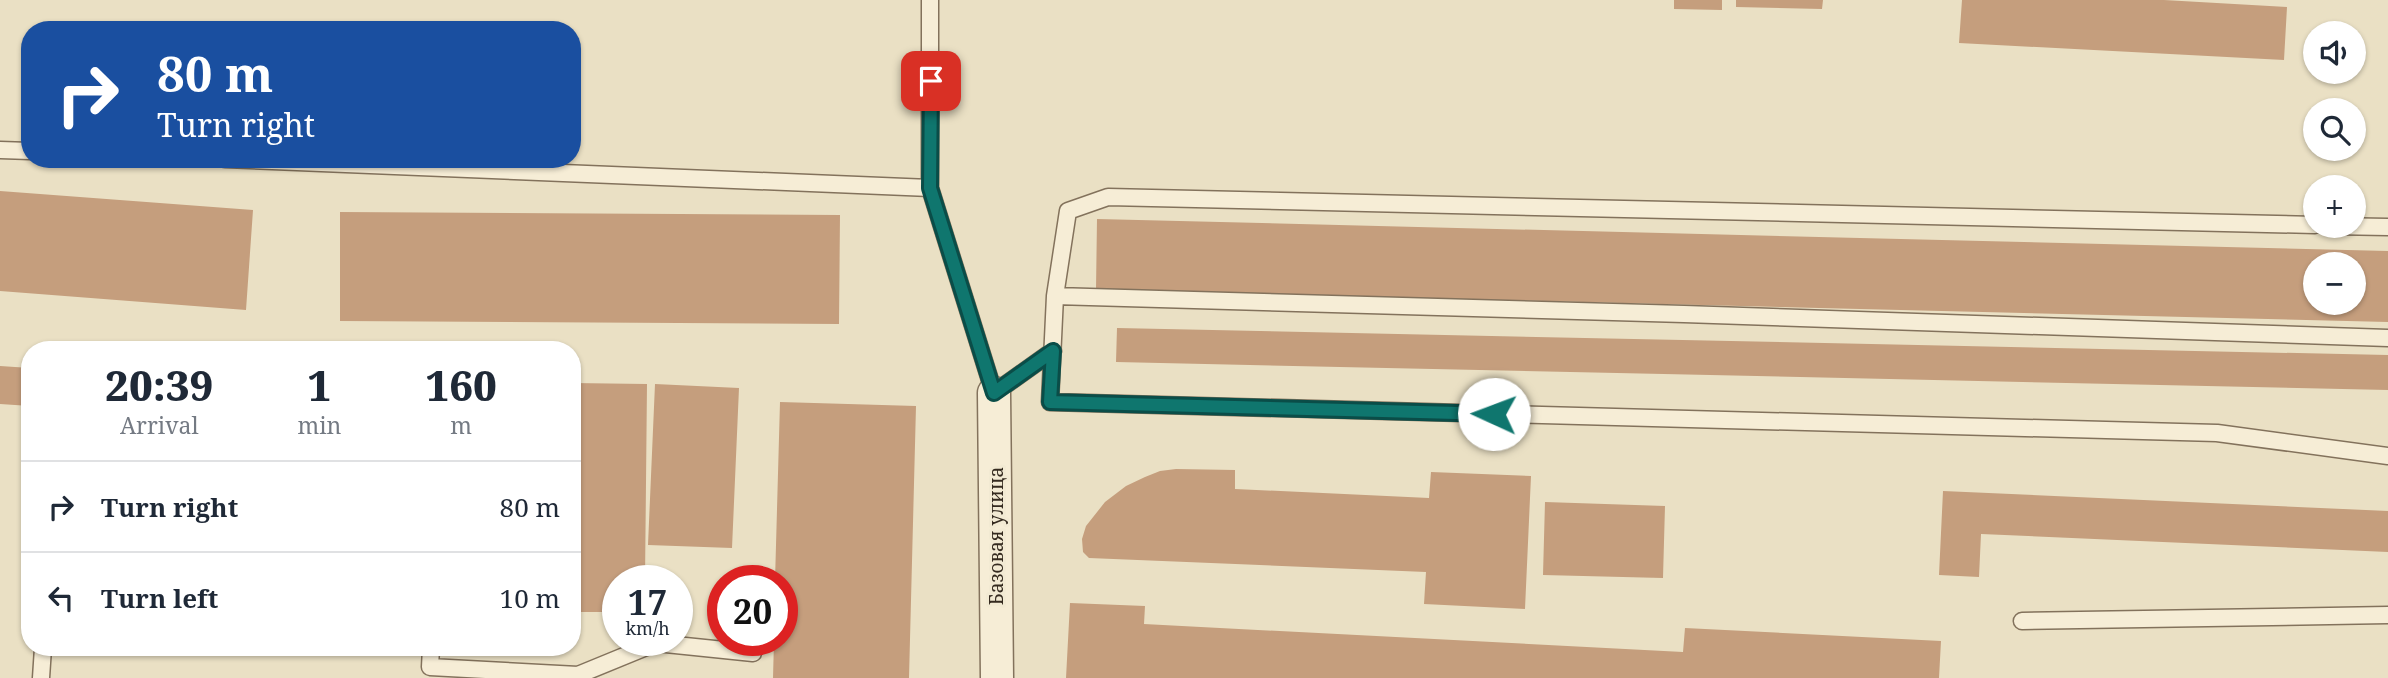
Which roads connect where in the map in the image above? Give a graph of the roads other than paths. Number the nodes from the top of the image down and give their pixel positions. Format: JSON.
{"nodes":[{"id":1,"x":930,"y":0,"type":"edge"},
{"id":2,"x":0,"y":150,"type":"edge"},
{"id":3,"x":21,"y":151,"type":"edge"},
{"id":4,"x":444,"y":168,"type":"edge"},
{"id":5,"x":930,"y":188,"type":"junction"},
{"id":6,"x":2303,"y":225,"type":"edge"},
{"id":7,"x":2366,"y":227,"type":"edge"},
{"id":8,"x":2388,"y":227,"type":"edge"},
{"id":9,"x":1055,"y":296,"type":"junction"},
{"id":10,"x":2388,"y":338,"type":"edge"},
{"id":11,"x":1053,"y":351,"type":"junction"},
{"id":12,"x":994,"y":393,"type":"junction"},
{"id":13,"x":2388,"y":456,"type":"edge"},
{"id":14,"x":2388,"y":615,"type":"edge"},
{"id":15,"x":2022,"y":621,"type":"dead end"},
{"id":16,"x":707,"y":648,"type":"edge"},
{"id":17,"x":42,"y":656,"type":"edge"},
{"id":18,"x":431,"y":656,"type":"edge"},
{"id":19,"x":578,"y":676,"type":"edge"},
{"id":20,"x":41,"y":678,"type":"edge"},
{"id":21,"x":997,"y":678,"type":"edge"}],
"edges":[{"from":1,"to":5,"type":"lane"},
{"from":2,"to":3,"type":"lane"},
{"from":4,"to":5,"type":"lane"},
{"from":5,"to":12,"type":"lane"},
{"from":6,"to":9,"type":"lane"},
{"from":7,"to":8,"type":"lane"},
{"from":9,"to":10,"type":"lane"},
{"from":9,"to":11,"type":"lane"},
{"from":11,"to":12,"type":"lane"},
{"from":11,"to":13,"type":"lane"},
{"from":12,"to":21,"type":"street","name":"Базовая улица"},
{"from":14,"to":15,"type":"lane"},
{"from":16,"to":19,"type":"lane"},
{"from":17,"to":20,"type":"lane"},
{"from":18,"to":19,"type":"lane"}]}
